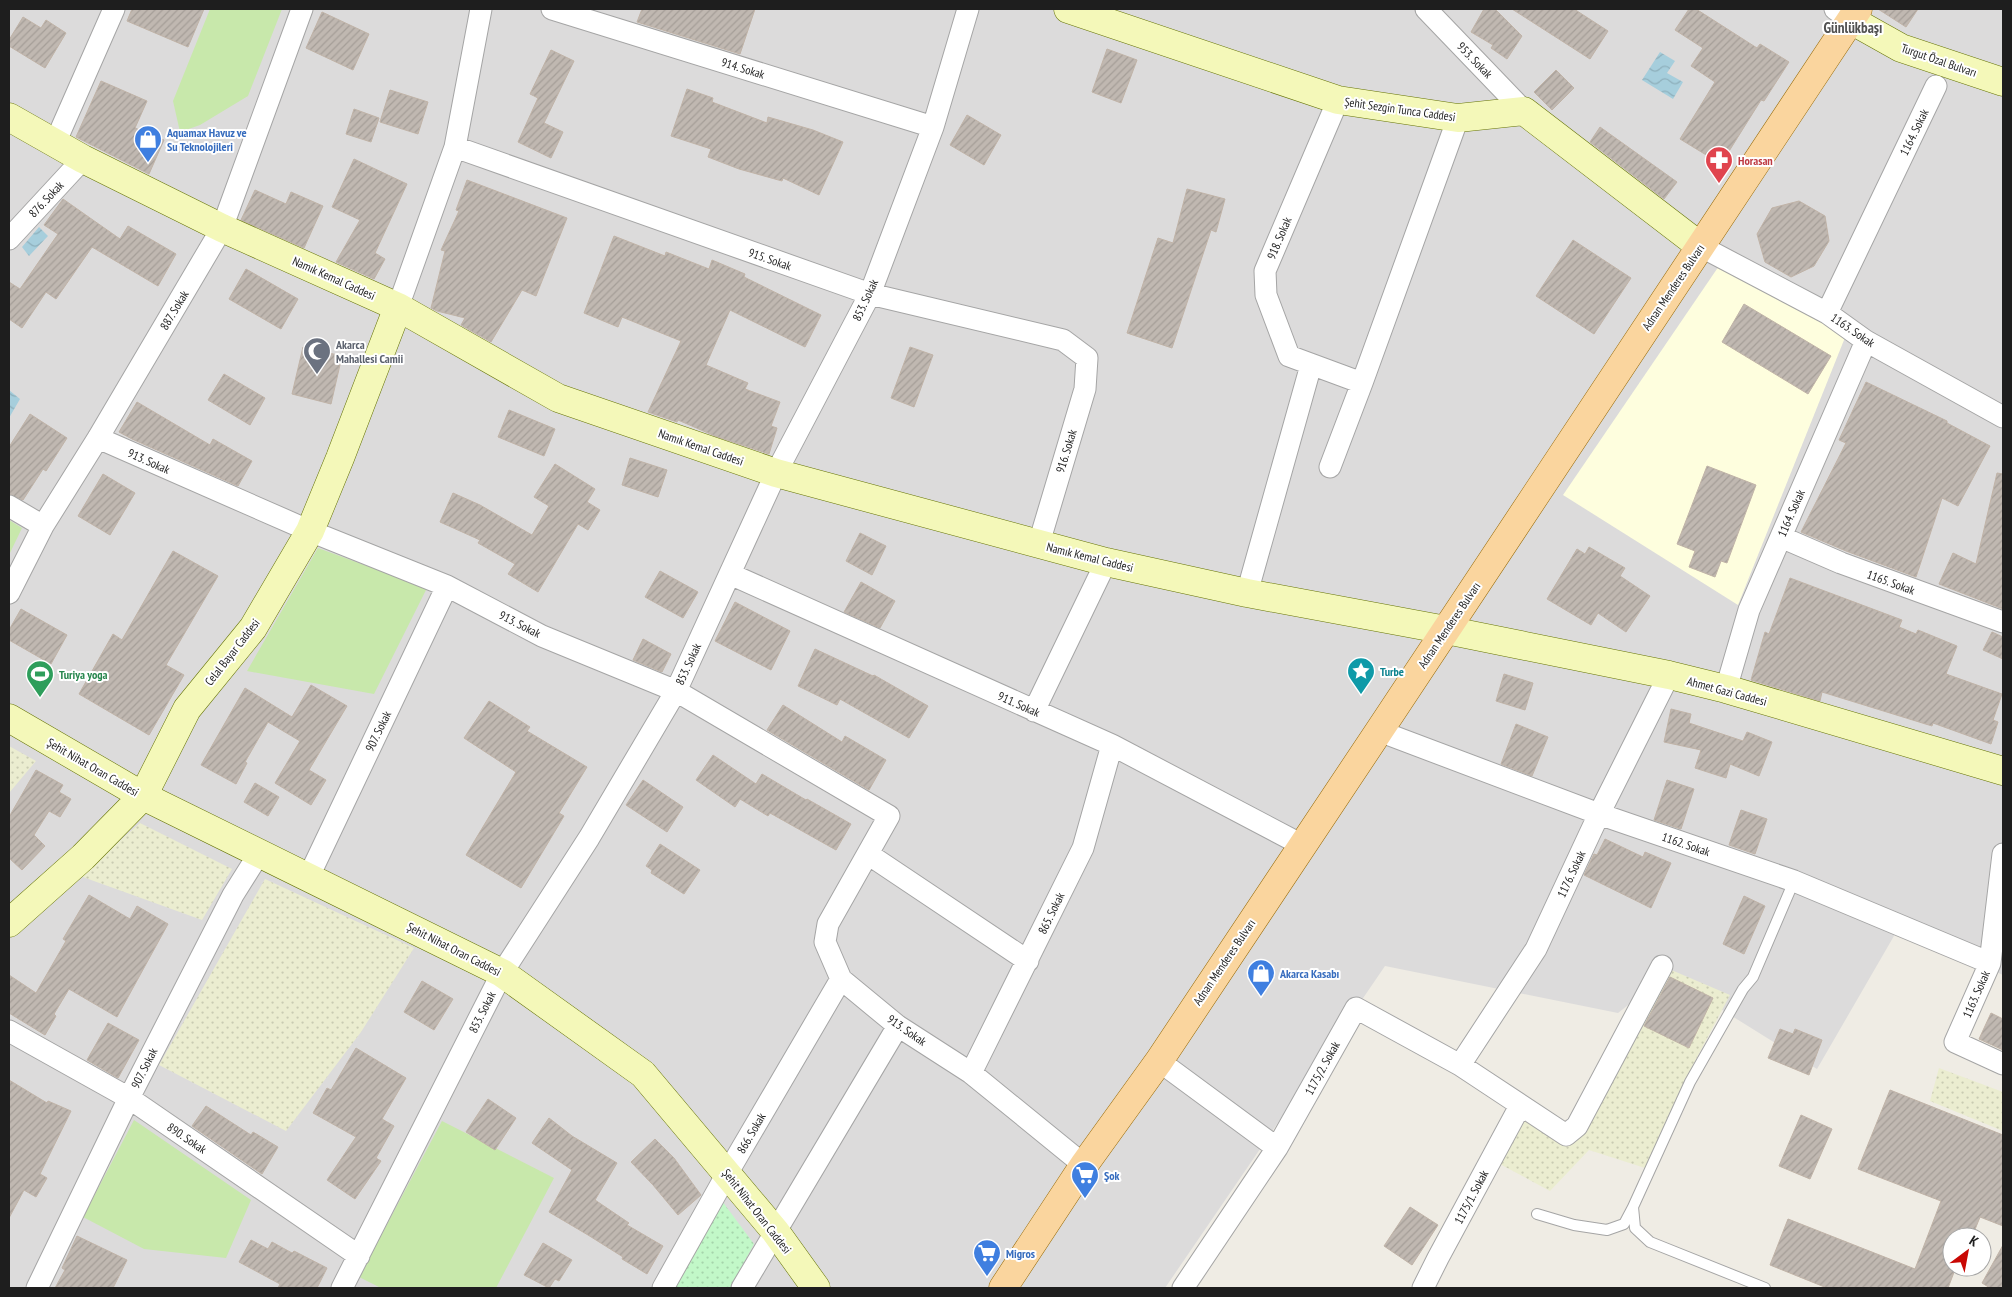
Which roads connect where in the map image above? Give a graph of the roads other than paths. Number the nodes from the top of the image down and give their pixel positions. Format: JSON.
{"nodes":[{"id":1,"x":114,"y":9,"type":"edge"},
{"id":2,"x":302,"y":9,"type":"edge"},
{"id":3,"x":481,"y":9,"type":"edge"},
{"id":4,"x":552,"y":9,"type":"edge"},
{"id":5,"x":968,"y":9,"type":"edge"},
{"id":6,"x":1068,"y":9,"type":"edge"},
{"id":7,"x":1426,"y":9,"type":"edge"},
{"id":8,"x":1848,"y":12,"type":"edge"},
{"id":9,"x":2003,"y":82,"type":"edge"},
{"id":10,"x":1936,"y":86,"type":"dead end"},
{"id":11,"x":1338,"y":100,"type":"junction"},
{"id":12,"x":1524,"y":111,"type":"junction"},
{"id":13,"x":9,"y":117,"type":"edge"},
{"id":14,"x":1458,"y":118,"type":"junction"},
{"id":15,"x":933,"y":128,"type":"junction"},
{"id":16,"x":55,"y":143,"type":"junction"},
{"id":17,"x":455,"y":147,"type":"junction"},
{"id":18,"x":83,"y":159,"type":"junction"},
{"id":19,"x":222,"y":228,"type":"junction"},
{"id":20,"x":9,"y":239,"type":"edge"},
{"id":21,"x":1700,"y":246,"type":"junction"},
{"id":22,"x":870,"y":294,"type":"junction"},
{"id":23,"x":398,"y":307,"type":"junction"},
{"id":24,"x":1827,"y":313,"type":"junction"},
{"id":25,"x":1866,"y":341,"type":"junction"},
{"id":26,"x":1087,"y":358,"type":"joint"},
{"id":27,"x":1311,"y":365,"type":"junction"},
{"id":28,"x":1362,"y":383,"type":"junction"},
{"id":29,"x":2003,"y":417,"type":"edge"},
{"id":30,"x":98,"y":438,"type":"junction"},
{"id":31,"x":1330,"y":466,"type":"dead end"},
{"id":32,"x":776,"y":473,"type":"junction"},
{"id":33,"x":9,"y":506,"type":"edge"},
{"id":34,"x":43,"y":526,"type":"junction"},
{"id":35,"x":310,"y":531,"type":"junction"},
{"id":36,"x":1781,"y":537,"type":"junction"},
{"id":37,"x":1039,"y":543,"type":"junction"},
{"id":38,"x":1106,"y":562,"type":"junction"},
{"id":39,"x":730,"y":574,"type":"junction"},
{"id":40,"x":447,"y":586,"type":"junction"},
{"id":41,"x":1247,"y":593,"type":"junction"},
{"id":42,"x":9,"y":594,"type":"edge"},
{"id":43,"x":2003,"y":622,"type":"edge"},
{"id":44,"x":1446,"y":630,"type":"junction"},
{"id":45,"x":1668,"y":675,"type":"junction"},
{"id":46,"x":1726,"y":689,"type":"junction"},
{"id":47,"x":676,"y":690,"type":"junction"},
{"id":48,"x":1034,"y":711,"type":"junction"},
{"id":49,"x":9,"y":718,"type":"edge"},
{"id":50,"x":1379,"y":731,"type":"junction"},
{"id":51,"x":1112,"y":745,"type":"junction"},
{"id":52,"x":2003,"y":771,"type":"edge"},
{"id":53,"x":143,"y":796,"type":"junction"},
{"id":54,"x":1599,"y":814,"type":"junction"},
{"id":55,"x":1302,"y":845,"type":"junction"},
{"id":56,"x":260,"y":852,"type":"junction"},
{"id":57,"x":868,"y":854,"type":"junction"},
{"id":58,"x":2003,"y":854,"type":"edge"},
{"id":59,"x":309,"y":876,"type":"junction"},
{"id":60,"x":1794,"y":881,"type":"junction"},
{"id":61,"x":9,"y":923,"type":"edge"},
{"id":62,"x":1028,"y":961,"type":"junction"},
{"id":63,"x":1990,"y":963,"type":"junction"},
{"id":64,"x":1662,"y":966,"type":"dead end"},
{"id":65,"x":502,"y":973,"type":"junction"},
{"id":66,"x":841,"y":979,"type":"junction"},
{"id":67,"x":898,"y":1026,"type":"junction"},
{"id":68,"x":9,"y":1031,"type":"edge"},
{"id":69,"x":1158,"y":1061,"type":"junction"},
{"id":70,"x":2003,"y":1064,"type":"edge"},
{"id":71,"x":1460,"y":1065,"type":"junction"},
{"id":72,"x":971,"y":1073,"type":"junction"},
{"id":73,"x":129,"y":1098,"type":"junction"},
{"id":74,"x":1520,"y":1106,"type":"junction"},
{"id":75,"x":1277,"y":1148,"type":"junction"},
{"id":76,"x":1084,"y":1165,"type":"junction"},
{"id":77,"x":728,"y":1172,"type":"junction"},
{"id":78,"x":1633,"y":1208,"type":"junction"},
{"id":79,"x":1536,"y":1214,"type":"dead end"},
{"id":80,"x":776,"y":1231,"type":"junction"},
{"id":81,"x":359,"y":1256,"type":"junction"},
{"id":82,"x":37,"y":1288,"type":"edge"},
{"id":83,"x":342,"y":1288,"type":"edge"},
{"id":84,"x":662,"y":1288,"type":"edge"},
{"id":85,"x":742,"y":1288,"type":"edge"},
{"id":86,"x":816,"y":1288,"type":"edge"},
{"id":87,"x":1003,"y":1288,"type":"edge"},
{"id":88,"x":1183,"y":1288,"type":"edge"},
{"id":89,"x":1423,"y":1288,"type":"edge"},
{"id":90,"x":1765,"y":1288,"type":"edge"}],
"edges":[{"from":1,"to":16,"type":"street"},
{"from":2,"to":19,"type":"street","name":"887. Sokak"},
{"from":3,"to":17,"type":"street"},
{"from":4,"to":15,"type":"street","name":"914. Sokak"},
{"from":5,"to":15,"type":"street","name":"853. Sokak"},
{"from":6,"to":11,"type":"street","name":"Şehit Sezgin Tunca Caddesi"},
{"from":7,"to":12,"type":"street","name":"953. Sokak"},
{"from":8,"to":9,"type":"street","name":"Turgut Özal Bulvarı"},
{"from":8,"to":21,"type":"main road","name":"Adnan Menderes Bulvarı"},
{"from":10,"to":24,"type":"street","name":"1164. Sokak"},
{"from":11,"to":14,"type":"street","name":"Şehit Sezgin Tunca Caddesi"},
{"from":11,"to":27,"type":"street","name":"918. Sokak"},
{"from":12,"to":14,"type":"street","name":"Şehit Sezgin Tunca Caddesi"},
{"from":12,"to":21,"type":"street"},
{"from":13,"to":16,"type":"street","name":"Namık Kemal Caddesi"},
{"from":14,"to":28,"type":"street"},
{"from":15,"to":22,"type":"street","name":"853. Sokak"},
{"from":16,"to":18,"type":"street","name":"Namık Kemal Caddesi"},
{"from":17,"to":22,"type":"street","name":"915. Sokak"},
{"from":17,"to":23,"type":"street"},
{"from":18,"to":19,"type":"street","name":"Namık Kemal Caddesi"},
{"from":18,"to":20,"type":"street","name":"876. Sokak"},
{"from":19,"to":23,"type":"street","name":"Namık Kemal Caddesi"},
{"from":19,"to":30,"type":"street","name":"887. Sokak"},
{"from":21,"to":24,"type":"street","name":"1163. Sokak"},
{"from":21,"to":44,"type":"main road","name":"Adnan Menderes Bulvarı"},
{"from":22,"to":26,"type":"street","name":"915. Sokak"},
{"from":22,"to":32,"type":"street","name":"853. Sokak"},
{"from":23,"to":32,"type":"street","name":"Namık Kemal Caddesi"},
{"from":23,"to":35,"type":"street","name":"Celal Bayar Caddesi"},
{"from":24,"to":25,"type":"street","name":"1163. Sokak"},
{"from":25,"to":29,"type":"street","name":"1163. Sokak"},
{"from":25,"to":36,"type":"street","name":"1164. Sokak"},
{"from":26,"to":37,"type":"street","name":"916. Sokak"},
{"from":27,"to":28,"type":"street","name":"918. Sokak"},
{"from":27,"to":41,"type":"street"},
{"from":28,"to":31,"type":"street"},
{"from":30,"to":34,"type":"street","name":"887. Sokak"},
{"from":30,"to":35,"type":"street","name":"913. Sokak"},
{"from":32,"to":37,"type":"street","name":"Namık Kemal Caddesi"},
{"from":32,"to":39,"type":"street","name":"853. Sokak"},
{"from":33,"to":34,"type":"street"},
{"from":34,"to":42,"type":"street","name":"887. Sokak"},
{"from":35,"to":40,"type":"street","name":"913. Sokak"},
{"from":35,"to":53,"type":"street","name":"Celal Bayar Caddesi"},
{"from":36,"to":43,"type":"street","name":"1165. Sokak"},
{"from":36,"to":46,"type":"street","name":"1164. Sokak"},
{"from":37,"to":38,"type":"street","name":"Namık Kemal Caddesi"},
{"from":38,"to":41,"type":"street","name":"Namık Kemal Caddesi"},
{"from":38,"to":48,"type":"street"},
{"from":39,"to":47,"type":"street","name":"853. Sokak"},
{"from":39,"to":48,"type":"street","name":"911. Sokak"},
{"from":40,"to":47,"type":"street","name":"913. Sokak"},
{"from":40,"to":59,"type":"street","name":"907. Sokak"},
{"from":41,"to":44,"type":"street","name":"Namık Kemal Caddesi"},
{"from":44,"to":45,"type":"street","name":"Ahmet Gazi Caddesi"},
{"from":44,"to":50,"type":"main road","name":"Adnan Menderes Bulvarı"},
{"from":45,"to":46,"type":"street","name":"Ahmet Gazi Caddesi"},
{"from":45,"to":54,"type":"street","name":"1176. Sokak"},
{"from":46,"to":52,"type":"street","name":"Ahmet Gazi Caddesi"},
{"from":47,"to":57,"type":"street","name":"913. Sokak"},
{"from":47,"to":65,"type":"street","name":"853. Sokak"},
{"from":48,"to":51,"type":"street","name":"911. Sokak"},
{"from":49,"to":53,"type":"street","name":"Şehit Nihat Oran Caddesi"},
{"from":50,"to":54,"type":"street","name":"1162. Sokak"},
{"from":50,"to":55,"type":"main road","name":"Adnan Menderes Bulvarı"},
{"from":51,"to":55,"type":"street","name":"911. Sokak"},
{"from":51,"to":62,"type":"street","name":"865. Sokak"},
{"from":53,"to":56,"type":"street","name":"Şehit Nihat Oran Caddesi"},
{"from":53,"to":61,"type":"street","name":"Celal Bayar Caddesi"},
{"from":54,"to":60,"type":"street","name":"1162. Sokak"},
{"from":54,"to":71,"type":"street","name":"1176. Sokak"},
{"from":55,"to":69,"type":"main road","name":"Adnan Menderes Bulvarı"},
{"from":56,"to":59,"type":"street","name":"Şehit Nihat Oran Caddesi"},
{"from":56,"to":73,"type":"street","name":"907. Sokak"},
{"from":57,"to":62,"type":"street"},
{"from":57,"to":66,"type":"street","name":"913. Sokak"},
{"from":58,"to":63,"type":"street","name":"1163. Sokak"},
{"from":59,"to":65,"type":"street","name":"Şehit Nihat Oran Caddesi"},
{"from":60,"to":63,"type":"street","name":"1162. Sokak"},
{"from":60,"to":78,"type":"lane"},
{"from":62,"to":72,"type":"street","name":"865. Sokak"},
{"from":63,"to":70,"type":"street","name":"1163. Sokak"},
{"from":64,"to":74,"type":"street","name":"1175/2. Sokak"},
{"from":65,"to":77,"type":"street","name":"Şehit Nihat Oran Caddesi"},
{"from":65,"to":81,"type":"street","name":"853. Sokak"},
{"from":66,"to":67,"type":"street","name":"913. Sokak"},
{"from":66,"to":77,"type":"street","name":"866. Sokak"},
{"from":67,"to":72,"type":"street","name":"913. Sokak"},
{"from":67,"to":80,"type":"street"},
{"from":68,"to":73,"type":"street","name":"890. Sokak"},
{"from":69,"to":75,"type":"street"},
{"from":69,"to":76,"type":"main road","name":"Adnan Menderes Bulvarı"},
{"from":71,"to":74,"type":"street","name":"1175/2. Sokak"},
{"from":71,"to":75,"type":"street","name":"1175/2. Sokak"},
{"from":72,"to":76,"type":"street","name":"913. Sokak"},
{"from":73,"to":81,"type":"street","name":"890. Sokak"},
{"from":73,"to":82,"type":"street","name":"907. Sokak"},
{"from":74,"to":89,"type":"street","name":"1175/1. Sokak"},
{"from":75,"to":88,"type":"street","name":"1175/2. Sokak"},
{"from":76,"to":87,"type":"main road","name":"Adnan Menderes Bulvarı"},
{"from":77,"to":80,"type":"street","name":"Şehit Nihat Oran Caddesi"},
{"from":77,"to":84,"type":"street","name":"866. Sokak"},
{"from":78,"to":79,"type":"lane"},
{"from":78,"to":90,"type":"lane"},
{"from":80,"to":85,"type":"street"},
{"from":80,"to":86,"type":"street","name":"Şehit Nihat Oran Caddesi"},
{"from":81,"to":83,"type":"street","name":"853. Sokak"}]}
